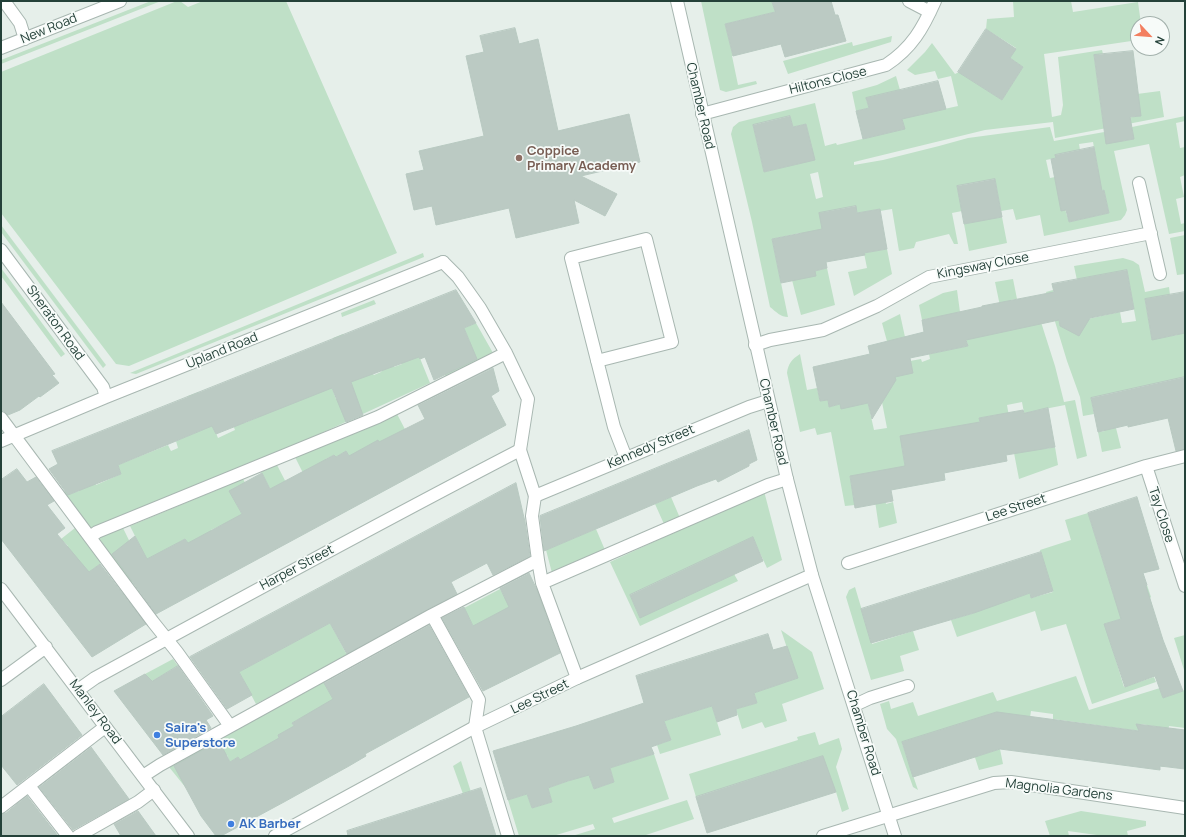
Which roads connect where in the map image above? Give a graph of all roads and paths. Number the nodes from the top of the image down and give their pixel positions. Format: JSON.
{"nodes":[{"id":1,"x":4,"y":1,"type":"edge"},
{"id":2,"x":120,"y":1,"type":"edge"},
{"id":3,"x":676,"y":1,"type":"edge"},
{"id":4,"x":909,"y":1,"type":"edge"},
{"id":5,"x":932,"y":6,"type":"edge"},
{"id":6,"x":25,"y":38,"type":"junction"},
{"id":7,"x":1,"y":48,"type":"edge"},
{"id":8,"x":702,"y":114,"type":"junction"},
{"id":9,"x":1139,"y":183,"type":"dead end"},
{"id":10,"x":1151,"y":232,"type":"junction"},
{"id":11,"x":1,"y":250,"type":"edge"},
{"id":12,"x":1160,"y":274,"type":"dead end"},
{"id":13,"x":755,"y":345,"type":"junction"},
{"id":14,"x":506,"y":353,"type":"junction"},
{"id":15,"x":597,"y":361,"type":"junction"},
{"id":16,"x":106,"y":397,"type":"junction"},
{"id":17,"x":768,"y":401,"type":"junction"},
{"id":18,"x":1,"y":418,"type":"edge"},
{"id":19,"x":14,"y":435,"type":"junction"},
{"id":20,"x":1,"y":441,"type":"edge"},
{"id":21,"x":520,"y":450,"type":"junction"},
{"id":22,"x":1185,"y":456,"type":"edge"},
{"id":23,"x":626,"y":458,"type":"junction"},
{"id":24,"x":1146,"y":466,"type":"junction"},
{"id":25,"x":787,"y":479,"type":"junction"},
{"id":26,"x":535,"y":496,"type":"junction"},
{"id":27,"x":90,"y":537,"type":"junction"},
{"id":28,"x":538,"y":560,"type":"junction"},
{"id":29,"x":848,"y":562,"type":"dead end"},
{"id":30,"x":812,"y":575,"type":"junction"},
{"id":31,"x":542,"y":583,"type":"junction"},
{"id":32,"x":1185,"y":586,"type":"edge"},
{"id":33,"x":1,"y":589,"type":"edge"},
{"id":34,"x":432,"y":615,"type":"junction"},
{"id":35,"x":167,"y":638,"type":"junction"},
{"id":36,"x":46,"y":647,"type":"junction"},
{"id":37,"x":578,"y":678,"type":"junction"},
{"id":38,"x":1,"y":680,"type":"edge"},
{"id":39,"x":908,"y":686,"type":"dead end"},
{"id":40,"x":78,"y":690,"type":"junction"},
{"id":41,"x":855,"y":705,"type":"junction"},
{"id":42,"x":106,"y":726,"type":"junction"},
{"id":43,"x":230,"y":726,"type":"junction"},
{"id":44,"x":475,"y":727,"type":"junction"},
{"id":45,"x":143,"y":776,"type":"junction"},
{"id":46,"x":29,"y":786,"type":"junction"},
{"id":47,"x":154,"y":790,"type":"junction"},
{"id":48,"x":1,"y":807,"type":"edge"},
{"id":49,"x":1185,"y":808,"type":"edge"},
{"id":50,"x":889,"y":814,"type":"junction"},
{"id":51,"x":68,"y":836,"type":"edge"},
{"id":52,"x":78,"y":836,"type":"edge"},
{"id":53,"x":188,"y":836,"type":"edge"},
{"id":54,"x":275,"y":836,"type":"edge"},
{"id":55,"x":508,"y":836,"type":"edge"},
{"id":56,"x":823,"y":836,"type":"edge"},
{"id":57,"x":895,"y":836,"type":"edge"}],
"edges":[{"from":1,"to":6,"type":"street"},
{"from":2,"to":6,"type":"street","name":"New Road"},
{"from":3,"to":8,"type":"street","name":"Chamber Road"},
{"from":4,"to":5,"type":"street","name":"Hiltons Close"},
{"from":5,"to":8,"type":"street","name":"Hiltons Close"},
{"from":6,"to":7,"type":"street","name":"New Road"},
{"from":8,"to":13,"type":"street","name":"Chamber Road"},
{"from":9,"to":10,"type":"street"},
{"from":10,"to":12,"type":"street"},
{"from":10,"to":13,"type":"street","name":"Kingsway Close"},
{"from":11,"to":16,"type":"street","name":"Sheraton Road"},
{"from":13,"to":17,"type":"street","name":"Chamber Road"},
{"from":14,"to":16,"type":"street","name":"Upland Road"},
{"from":14,"to":21,"type":"street"},
{"from":14,"to":27,"type":"street"},
{"from":15,"to":15,"type":"street"},
{"from":15,"to":23,"type":"street"},
{"from":16,"to":19,"type":"street","name":"Upland Road"},
{"from":17,"to":23,"type":"street","name":"Kennedy Street"},
{"from":17,"to":25,"type":"street","name":"Chamber Road"},
{"from":18,"to":19,"type":"street"},
{"from":19,"to":20,"type":"street","name":"Upland Road"},
{"from":19,"to":27,"type":"street"},
{"from":21,"to":26,"type":"street"},
{"from":21,"to":35,"type":"street","name":"Harper Street"},
{"from":22,"to":24,"type":"street","name":"Lee Street"},
{"from":23,"to":26,"type":"street","name":"Kennedy Street"},
{"from":24,"to":29,"type":"street","name":"Lee Street"},
{"from":24,"to":32,"type":"street","name":"Tay Close"},
{"from":25,"to":30,"type":"street","name":"Chamber Road"},
{"from":25,"to":31,"type":"street"},
{"from":26,"to":28,"type":"street"},
{"from":27,"to":35,"type":"street"},
{"from":28,"to":31,"type":"street"},
{"from":28,"to":34,"type":"street"},
{"from":30,"to":37,"type":"street","name":"Lee Street"},
{"from":30,"to":41,"type":"street","name":"Chamber Road"},
{"from":31,"to":37,"type":"street"},
{"from":33,"to":36,"type":"street","name":"Manley Road"},
{"from":34,"to":43,"type":"street"},
{"from":34,"to":44,"type":"street"},
{"from":35,"to":40,"type":"street","name":"Harper Street"},
{"from":35,"to":43,"type":"street"},
{"from":36,"to":38,"type":"street"},
{"from":36,"to":40,"type":"street","name":"Manley Road"},
{"from":37,"to":44,"type":"street","name":"Lee Street"},
{"from":39,"to":41,"type":"street"},
{"from":40,"to":42,"type":"street","name":"Manley Road"},
{"from":41,"to":50,"type":"street","name":"Chamber Road"},
{"from":42,"to":45,"type":"street","name":"Manley Road"},
{"from":42,"to":46,"type":"street"},
{"from":43,"to":45,"type":"street"},
{"from":44,"to":54,"type":"street","name":"Lee Street"},
{"from":44,"to":55,"type":"street"},
{"from":45,"to":47,"type":"street","name":"Manley Road"},
{"from":46,"to":48,"type":"street"},
{"from":46,"to":51,"type":"street"},
{"from":47,"to":52,"type":"street"},
{"from":47,"to":53,"type":"street","name":"Manley Road"},
{"from":49,"to":50,"type":"street","name":"Magnolia Gardens"},
{"from":50,"to":56,"type":"street","name":"Magnolia Gardens"},
{"from":50,"to":57,"type":"street","name":"Chamber Road"}]}
